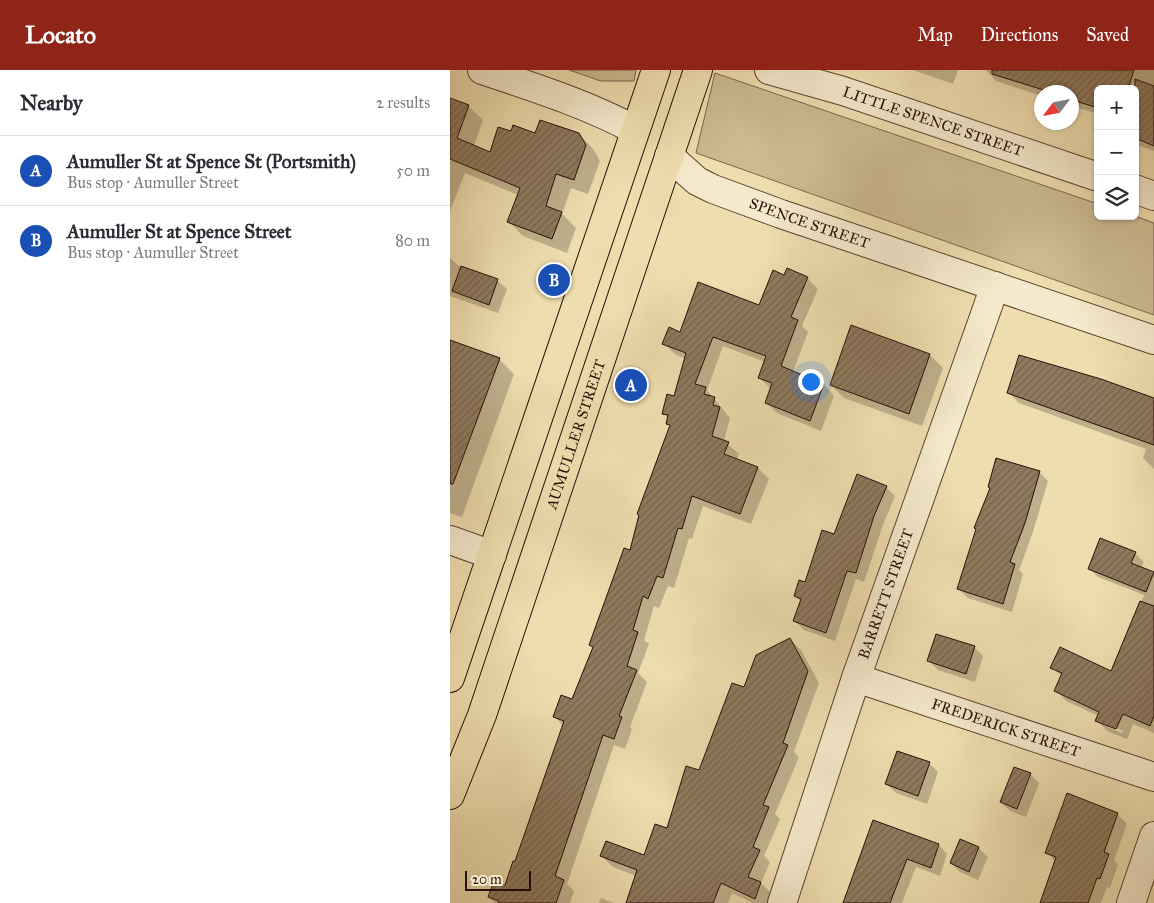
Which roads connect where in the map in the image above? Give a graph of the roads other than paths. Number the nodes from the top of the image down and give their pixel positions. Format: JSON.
{"nodes":[{"id":1,"x":482,"y":70,"type":"edge"},
{"id":2,"x":656,"y":70,"type":"edge"},
{"id":3,"x":698,"y":70,"type":"edge"},
{"id":4,"x":769,"y":70,"type":"edge"},
{"id":5,"x":634,"y":130,"type":"junction"},
{"id":6,"x":669,"y":156,"type":"junction"},
{"id":7,"x":1094,"y":176,"type":"edge"},
{"id":8,"x":1139,"y":190,"type":"edge"},
{"id":9,"x":1154,"y":196,"type":"edge"},
{"id":10,"x":994,"y":286,"type":"junction"},
{"id":11,"x":1154,"y":340,"type":"edge"},
{"id":12,"x":580,"y":416,"type":"junction"},
{"id":13,"x":506,"y":512,"type":"junction"},
{"id":14,"x":450,"y":540,"type":"edge"},
{"id":15,"x":492,"y":555,"type":"junction"},
{"id":16,"x":450,"y":678,"type":"edge"},
{"id":17,"x":856,"y":678,"type":"junction"},
{"id":18,"x":1154,"y":777,"type":"edge"},
{"id":19,"x":450,"y":795,"type":"edge"},
{"id":20,"x":1154,"y":836,"type":"edge"},
{"id":21,"x":782,"y":903,"type":"edge"},
{"id":22,"x":1131,"y":903,"type":"edge"}],
"edges":[{"from":1,"to":5,"type":"street","name":"SPENCE STREET"},
{"from":2,"to":5,"type":"main road"},
{"from":3,"to":6,"type":"main road","name":"AUMULLER STREET"},
{"from":4,"to":7,"type":"street","name":"LITTLE SPENCE STREET"},
{"from":5,"to":6,"type":"main road","name":"SPENCE STREET"},
{"from":5,"to":13,"type":"main road"},
{"from":6,"to":10,"type":"street","name":"SPENCE STREET"},
{"from":6,"to":12,"type":"main road","name":"AUMULLER STREET"},
{"from":8,"to":9,"type":"street"},
{"from":10,"to":11,"type":"street","name":"SPENCE STREET"},
{"from":10,"to":17,"type":"street","name":"BARRETT STREET"},
{"from":12,"to":13,"type":"main road"},
{"from":12,"to":19,"type":"main road","name":"AUMULLER STREET"},
{"from":13,"to":15,"type":"main road"},
{"from":14,"to":15,"type":"street"},
{"from":15,"to":16,"type":"main road"},
{"from":17,"to":18,"type":"street","name":"FREDERICK STREET"},
{"from":17,"to":21,"type":"street","name":"BARRETT STREET"},
{"from":20,"to":22,"type":"street"}]}
